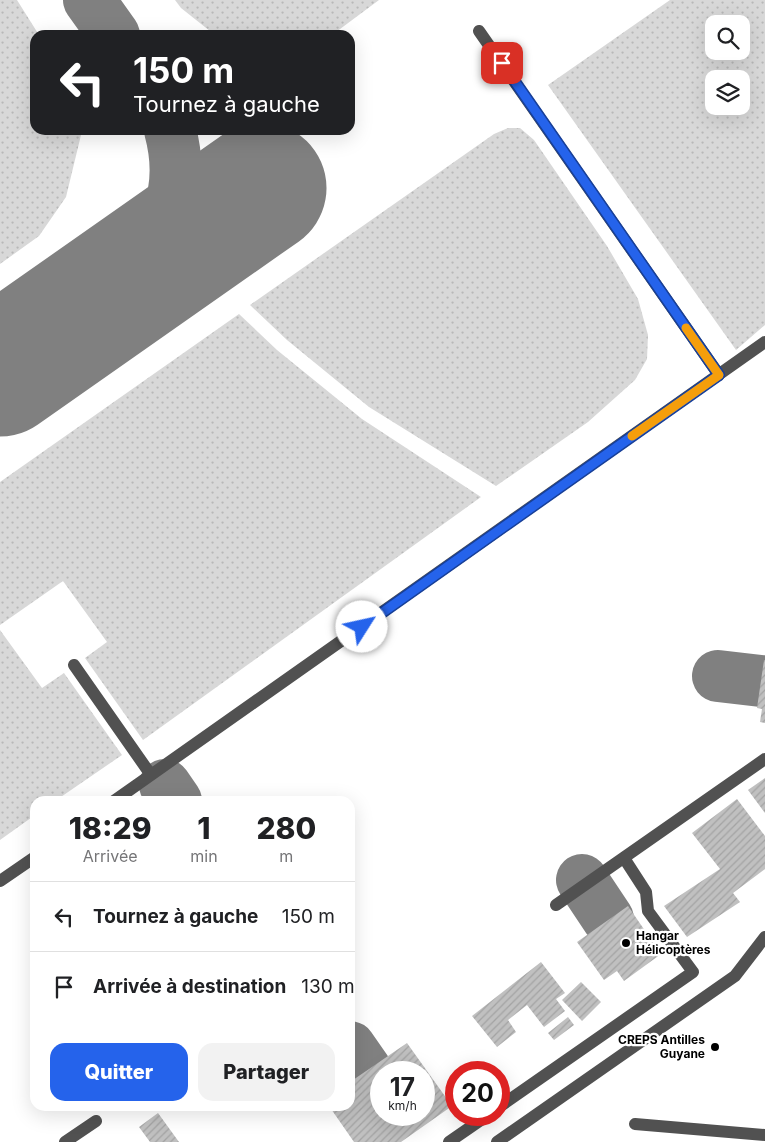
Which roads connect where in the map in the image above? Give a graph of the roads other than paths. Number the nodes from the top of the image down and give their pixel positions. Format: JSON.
{"nodes":[{"id":1,"x":479,"y":31,"type":"dead end"},
{"id":2,"x":765,"y":342,"type":"edge"},
{"id":3,"x":719,"y":375,"type":"junction"},
{"id":4,"x":74,"y":665,"type":"dead end"},
{"id":5,"x":765,"y":759,"type":"edge"},
{"id":6,"x":151,"y":775,"type":"junction"},
{"id":7,"x":121,"y":796,"type":"edge"},
{"id":8,"x":624,"y":858,"type":"junction"},
{"id":9,"x":30,"y":860,"type":"edge"},
{"id":10,"x":0,"y":881,"type":"edge"},
{"id":11,"x":556,"y":905,"type":"dead end"},
{"id":12,"x":765,"y":936,"type":"edge"},
{"id":13,"x":510,"y":1099,"type":"edge"},
{"id":14,"x":96,"y":1120,"type":"dead end"},
{"id":15,"x":635,"y":1124,"type":"dead end"},
{"id":16,"x":472,"y":1126,"type":"edge"},
{"id":17,"x":765,"y":1134,"type":"edge"},
{"id":18,"x":65,"y":1142,"type":"edge"},
{"id":19,"x":449,"y":1142,"type":"edge"},
{"id":20,"x":497,"y":1142,"type":"edge"}],
"edges":[{"from":1,"to":3,"type":"street"},
{"from":2,"to":3,"type":"street"},
{"from":3,"to":6,"type":"street"},
{"from":4,"to":6,"type":"street"},
{"from":5,"to":8,"type":"street"},
{"from":6,"to":7,"type":"street"},
{"from":8,"to":11,"type":"street"},
{"from":8,"to":13,"type":"street"},
{"from":9,"to":10,"type":"street"},
{"from":12,"to":20,"type":"street"},
{"from":14,"to":18,"type":"street"},
{"from":15,"to":17,"type":"street"},
{"from":16,"to":19,"type":"street"}]}
